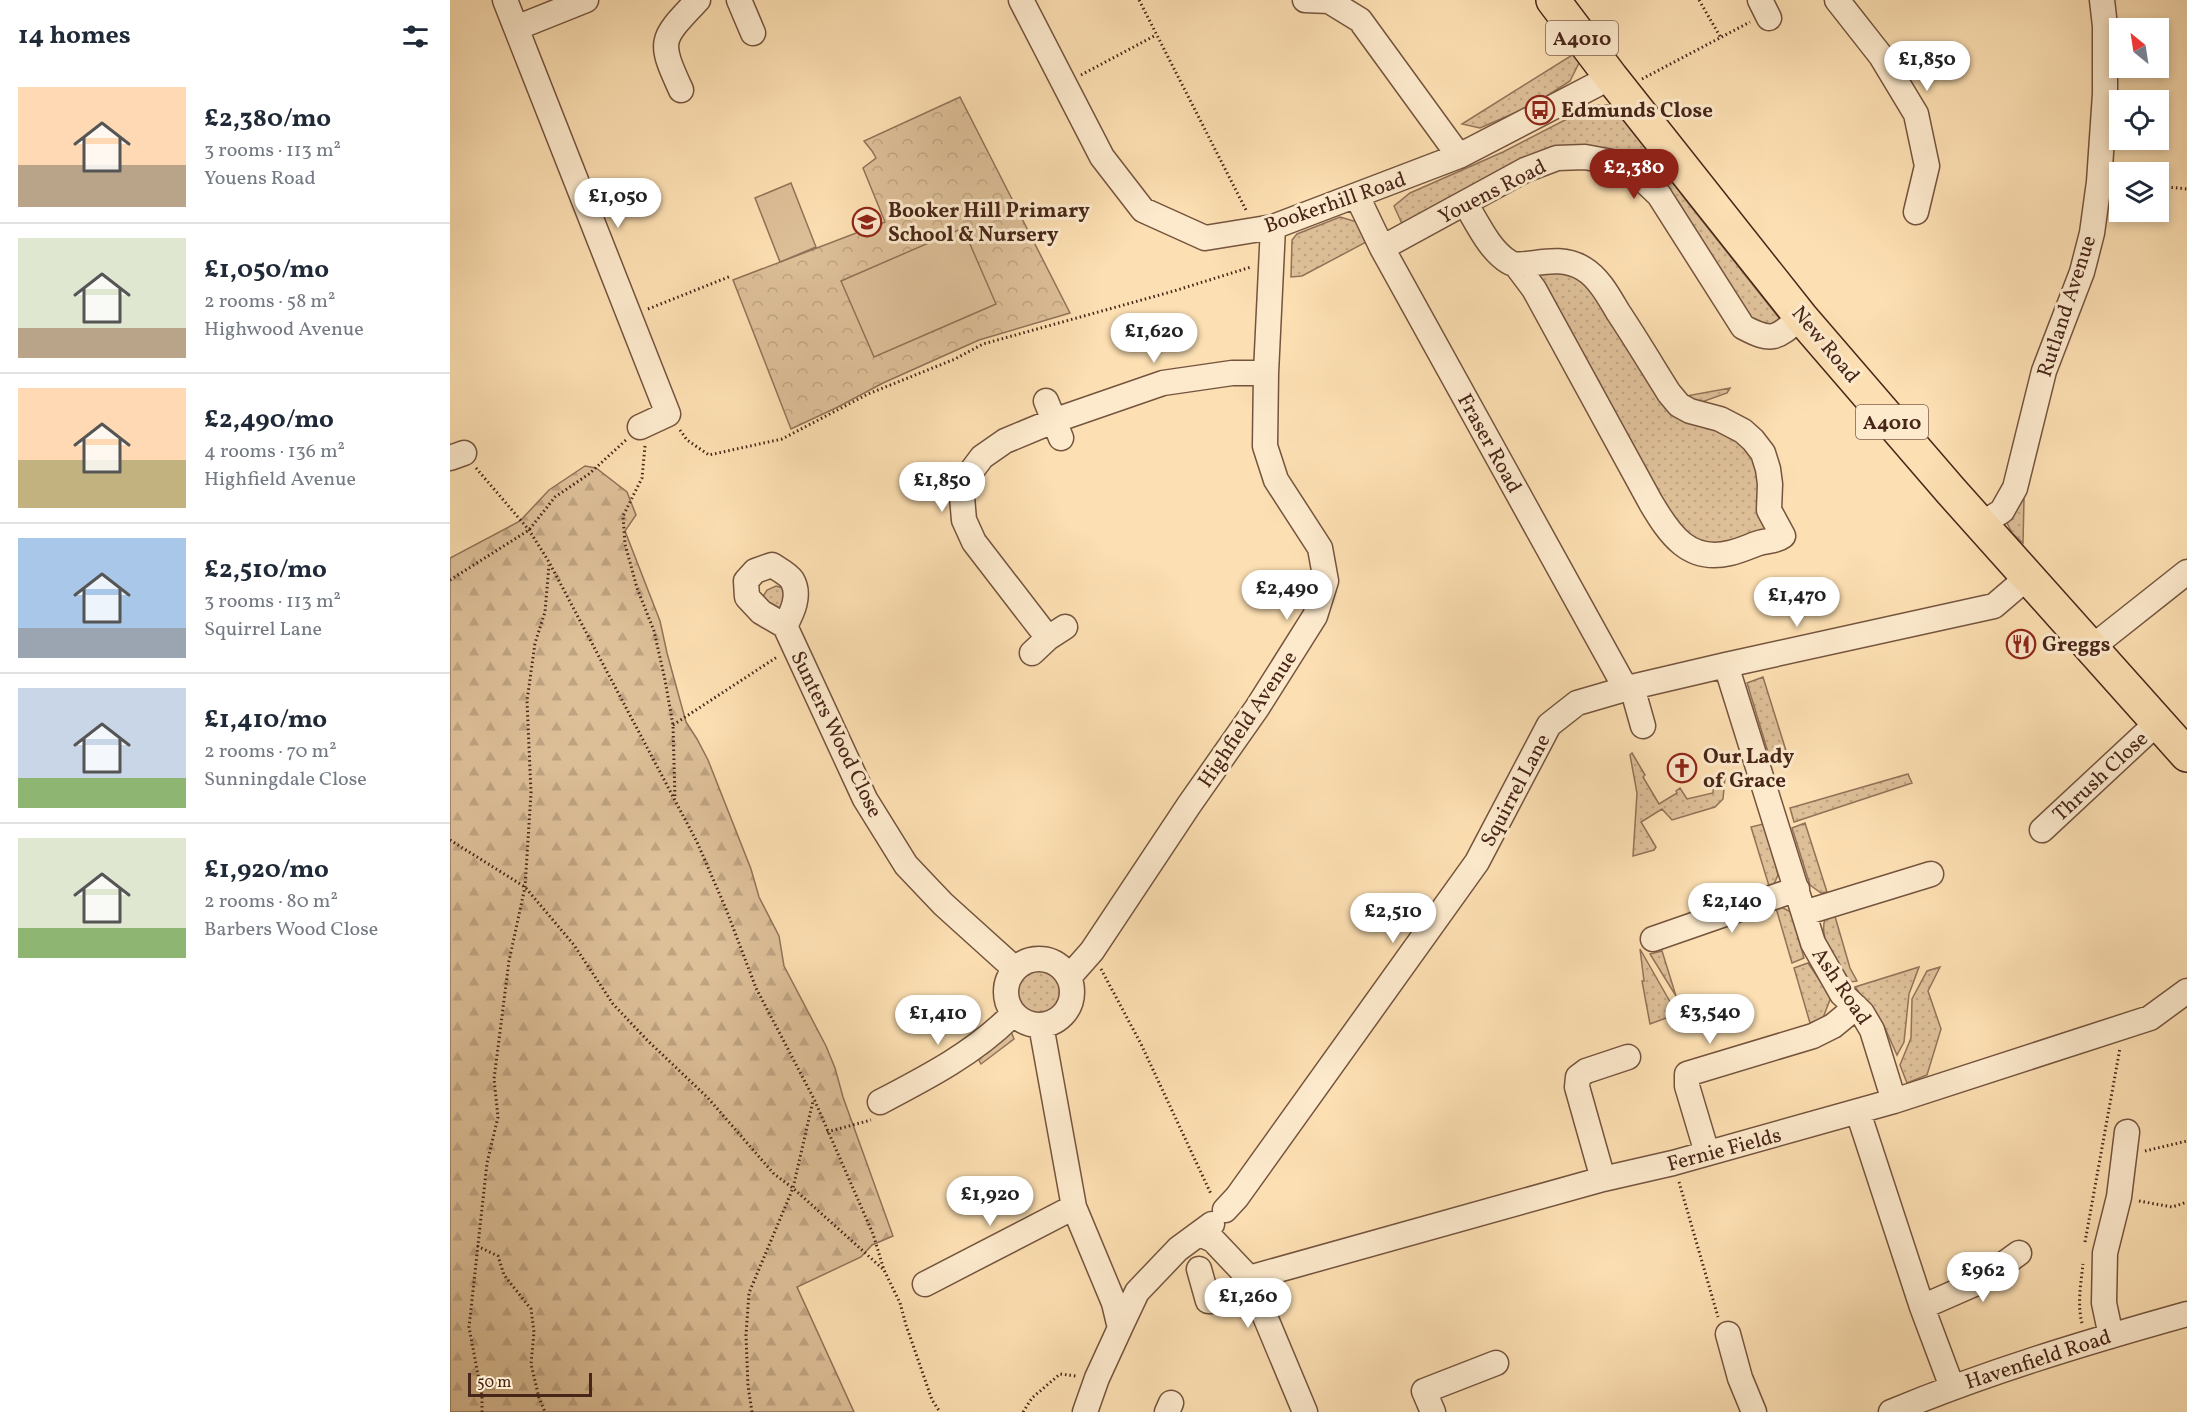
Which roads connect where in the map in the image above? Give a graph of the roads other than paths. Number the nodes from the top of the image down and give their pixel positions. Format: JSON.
{"nodes":[{"id":1,"x":505,"y":0,"type":"edge"},
{"id":2,"x":586,"y":0,"type":"edge"},
{"id":3,"x":698,"y":0,"type":"edge"},
{"id":4,"x":739,"y":0,"type":"edge"},
{"id":5,"x":1021,"y":0,"type":"edge"},
{"id":6,"x":1305,"y":0,"type":"edge"},
{"id":7,"x":1553,"y":0,"type":"edge"},
{"id":8,"x":1837,"y":0,"type":"edge"},
{"id":9,"x":2102,"y":0,"type":"edge"},
{"id":10,"x":516,"y":28,"type":"junction"},
{"id":11,"x":753,"y":33,"type":"dead end"},
{"id":12,"x":1616,"y":83,"type":"junction"},
{"id":13,"x":681,"y":90,"type":"dead end"},
{"id":14,"x":1459,"y":156,"type":"junction"},
{"id":15,"x":1357,"y":196,"type":"junction"},
{"id":16,"x":1466,"y":203,"type":"junction"},
{"id":17,"x":1916,"y":212,"type":"dead end"},
{"id":18,"x":1265,"y":228,"type":"junction"},
{"id":19,"x":1382,"y":248,"type":"junction"},
{"id":20,"x":1516,"y":265,"type":"junction"},
{"id":21,"x":1802,"y":317,"type":"junction"},
{"id":22,"x":1266,"y":373,"type":"junction"},
{"id":23,"x":640,"y":427,"type":"road end"},
{"id":24,"x":1982,"y":524,"type":"junction"},
{"id":25,"x":2187,"y":572,"type":"edge"},
{"id":26,"x":2028,"y":576,"type":"junction"},
{"id":27,"x":789,"y":636,"type":"road end"},
{"id":28,"x":1048,"y":639,"type":"dead end"},
{"id":29,"x":2091,"y":648,"type":"junction"},
{"id":30,"x":1726,"y":665,"type":"junction"},
{"id":31,"x":1629,"y":688,"type":"junction"},
{"id":32,"x":2158,"y":722,"type":"junction"},
{"id":33,"x":1643,"y":726,"type":"dead end"},
{"id":34,"x":2187,"y":755,"type":"edge"},
{"id":35,"x":2041,"y":831,"type":"dead end"},
{"id":36,"x":1931,"y":874,"type":"dead end"},
{"id":37,"x":1797,"y":889,"type":"junction"},
{"id":38,"x":1804,"y":913,"type":"junction"},
{"id":39,"x":1653,"y":939,"type":"dead end"},
{"id":40,"x":1014,"y":969,"type":"junction"},
{"id":41,"x":1069,"y":977,"type":"junction"},
{"id":42,"x":2187,"y":991,"type":"edge"},
{"id":43,"x":1856,"y":1007,"type":"junction"},
{"id":44,"x":1013,"y":1014,"type":"junction"},
{"id":45,"x":1041,"y":1025,"type":"junction"},
{"id":46,"x":1628,"y":1057,"type":"dead end"},
{"id":47,"x":1894,"y":1101,"type":"junction"},
{"id":48,"x":880,"y":1102,"type":"road end"},
{"id":49,"x":1858,"y":1112,"type":"junction"},
{"id":50,"x":2127,"y":1132,"type":"dead end"},
{"id":51,"x":1707,"y":1153,"type":"junction"},
{"id":52,"x":1603,"y":1179,"type":"junction"},
{"id":53,"x":1074,"y":1208,"type":"junction"},
{"id":54,"x":1213,"y":1215,"type":"junction"},
{"id":55,"x":2019,"y":1253,"type":"dead end"},
{"id":56,"x":1198,"y":1269,"type":"dead end"},
{"id":57,"x":1252,"y":1283,"type":"junction"},
{"id":58,"x":925,"y":1284,"type":"dead end"},
{"id":59,"x":1922,"y":1307,"type":"junction"},
{"id":60,"x":2187,"y":1314,"type":"edge"},
{"id":61,"x":1120,"y":1329,"type":"junction"},
{"id":62,"x":1728,"y":1334,"type":"road end"},
{"id":63,"x":2111,"y":1336,"type":"junction"},
{"id":64,"x":1496,"y":1363,"type":"dead end"},
{"id":65,"x":1952,"y":1387,"type":"junction"},
{"id":66,"x":1085,"y":1412,"type":"edge"},
{"id":67,"x":1305,"y":1412,"type":"edge"},
{"id":68,"x":1433,"y":1412,"type":"edge"},
{"id":69,"x":1754,"y":1412,"type":"edge"},
{"id":70,"x":1892,"y":1412,"type":"edge"}],
"edges":[{"from":1,"to":10,"type":"street"},
{"from":2,"to":10,"type":"street"},
{"from":3,"to":13,"type":"street"},
{"from":4,"to":11,"type":"street"},
{"from":5,"to":18,"type":"street","name":"Bookerhill Road"},
{"from":6,"to":14,"type":"street"},
{"from":7,"to":12,"type":"highway","name":"New Road","number":"A4010"},
{"from":8,"to":17,"type":"street"},
{"from":9,"to":24,"type":"street","name":"Rutland Avenue"},
{"from":10,"to":23,"type":"street"},
{"from":12,"to":14,"type":"street","name":"Bookerhill Road"},
{"from":12,"to":21,"type":"highway","name":"New Road","number":"A4010"},
{"from":14,"to":15,"type":"street","name":"Bookerhill Road"},
{"from":15,"to":18,"type":"street","name":"Bookerhill Road"},
{"from":15,"to":19,"type":"street","name":"Fraser Road"},
{"from":16,"to":19,"type":"street","name":"Youens Road"},
{"from":16,"to":20,"type":"street"},
{"from":16,"to":21,"type":"street","name":"Youens Road"},
{"from":18,"to":22,"type":"street","name":"Highfield Avenue"},
{"from":19,"to":31,"type":"street","name":"Fraser Road"},
{"from":20,"to":20,"type":"street"},
{"from":21,"to":24,"type":"highway","name":"New Road","number":"A4010"},
{"from":22,"to":28,"type":"street"},
{"from":22,"to":41,"type":"street","name":"Highfield Avenue"},
{"from":24,"to":26,"type":"highway","name":"New Road","number":"A4010"},
{"from":25,"to":29,"type":"street"},
{"from":26,"to":29,"type":"highway","name":"New Road","number":"A4010"},
{"from":26,"to":30,"type":"street","name":"Squirrel Lane"},
{"from":27,"to":40,"type":"street","name":"Sunters Wood Close"},
{"from":29,"to":32,"type":"highway","name":"New Road","number":"A4010"},
{"from":30,"to":31,"type":"street","name":"Squirrel Lane"},
{"from":30,"to":37,"type":"street","name":"Ash Road"},
{"from":31,"to":33,"type":"street","name":"Fraser Road"},
{"from":31,"to":54,"type":"street","name":"Squirrel Lane"},
{"from":32,"to":34,"type":"highway","name":"New Road","number":"A4010"},
{"from":32,"to":35,"type":"street","name":"Thrush Close"},
{"from":36,"to":38,"type":"street"},
{"from":37,"to":38,"type":"street","name":"Ash Road"},
{"from":37,"to":39,"type":"street"},
{"from":38,"to":43,"type":"street","name":"Ash Road"},
{"from":40,"to":41,"type":"street"},
{"from":40,"to":44,"type":"street"},
{"from":41,"to":45,"type":"street"},
{"from":42,"to":47,"type":"street","name":"Fernie Fields"},
{"from":43,"to":47,"type":"street","name":"Ash Road"},
{"from":43,"to":51,"type":"street"},
{"from":44,"to":45,"type":"street"},
{"from":44,"to":48,"type":"street"},
{"from":45,"to":53,"type":"street"},
{"from":46,"to":52,"type":"street"},
{"from":47,"to":49,"type":"street","name":"Fernie Fields"},
{"from":49,"to":51,"type":"street","name":"Fernie Fields"},
{"from":49,"to":59,"type":"street"},
{"from":50,"to":63,"type":"street"},
{"from":51,"to":52,"type":"street","name":"Fernie Fields"},
{"from":52,"to":57,"type":"street","name":"Fernie Fields"},
{"from":53,"to":58,"type":"street"},
{"from":53,"to":61,"type":"street"},
{"from":54,"to":57,"type":"street"},
{"from":54,"to":61,"type":"street","name":"Squirrel Lane"},
{"from":55,"to":59,"type":"street"},
{"from":56,"to":57,"type":"street","name":"Fernie Fields"},
{"from":57,"to":67,"type":"street"},
{"from":59,"to":65,"type":"street"},
{"from":60,"to":63,"type":"street","name":"Havenfield Road"},
{"from":61,"to":66,"type":"street","name":"Squirrel Lane"},
{"from":62,"to":69,"type":"street"},
{"from":63,"to":65,"type":"street","name":"Havenfield Road"},
{"from":64,"to":68,"type":"street"},
{"from":65,"to":70,"type":"street","name":"Havenfield Road"}]}
